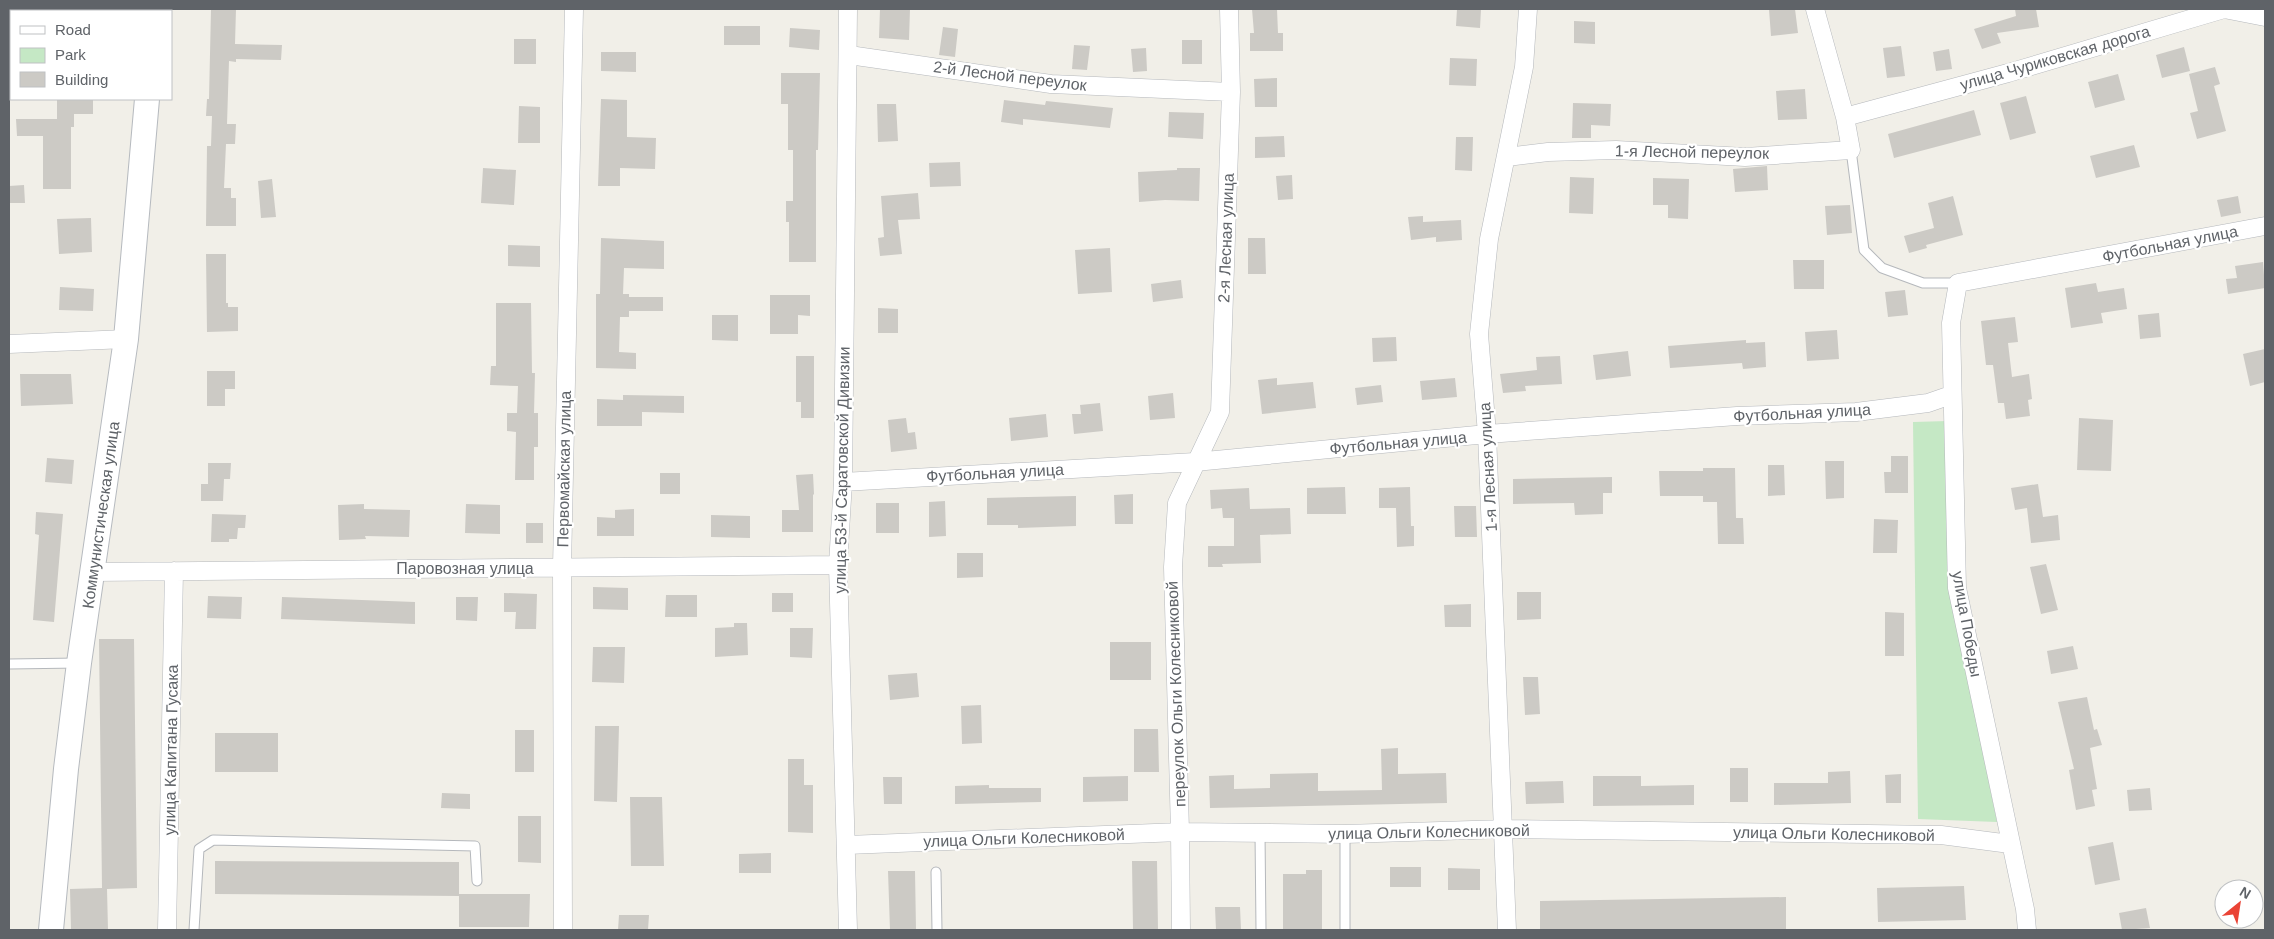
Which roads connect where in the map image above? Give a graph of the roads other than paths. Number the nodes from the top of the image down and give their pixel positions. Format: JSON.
{"nodes":[{"id":1,"x":574,"y":9,"type":"edge"},
{"id":2,"x":841,"y":9,"type":"edge"},
{"id":3,"x":848,"y":9,"type":"edge"},
{"id":4,"x":1229,"y":9,"type":"edge"},
{"id":5,"x":1528,"y":9,"type":"edge"},
{"id":6,"x":1815,"y":9,"type":"edge"},
{"id":7,"x":2265,"y":17,"type":"edge"},
{"id":8,"x":849,"y":55,"type":"junction"},
{"id":9,"x":1231,"y":92,"type":"junction"},
{"id":10,"x":148,"y":100,"type":"edge"},
{"id":11,"x":1845,"y":117,"type":"junction"},
{"id":12,"x":1851,"y":150,"type":"junction"},
{"id":13,"x":1508,"y":157,"type":"junction"},
{"id":14,"x":2265,"y":226,"type":"edge"},
{"id":15,"x":1958,"y":283,"type":"junction"},
{"id":16,"x":126,"y":339,"type":"junction"},
{"id":17,"x":9,"y":344,"type":"edge"},
{"id":18,"x":1951,"y":395,"type":"junction"},
{"id":19,"x":1487,"y":434,"type":"junction"},
{"id":20,"x":1195,"y":462,"type":"junction"},
{"id":21,"x":843,"y":482,"type":"junction"},
{"id":22,"x":838,"y":565,"type":"junction"},
{"id":23,"x":562,"y":568,"type":"junction"},
{"id":24,"x":174,"y":571,"type":"junction"},
{"id":25,"x":92,"y":572,"type":"junction"},
{"id":26,"x":79,"y":663,"type":"junction"},
{"id":27,"x":9,"y":664,"type":"edge"},
{"id":28,"x":1504,"y":829,"type":"junction"},
{"id":29,"x":1180,"y":832,"type":"junction"},
{"id":30,"x":1260,"y":833,"type":"junction"},
{"id":31,"x":1344,"y":834,"type":"junction"},
{"id":32,"x":2010,"y":844,"type":"junction"},
{"id":33,"x":847,"y":845,"type":"junction"},
{"id":34,"x":936,"y":872,"type":"dead end"},
{"id":35,"x":477,"y":881,"type":"dead end"},
{"id":36,"x":51,"y":930,"type":"edge"},
{"id":37,"x":167,"y":930,"type":"edge"},
{"id":38,"x":194,"y":930,"type":"edge"},
{"id":39,"x":562,"y":930,"type":"edge"},
{"id":40,"x":848,"y":930,"type":"edge"},
{"id":41,"x":938,"y":930,"type":"edge"},
{"id":42,"x":1180,"y":930,"type":"edge"},
{"id":43,"x":1260,"y":930,"type":"edge"},
{"id":44,"x":1345,"y":930,"type":"edge"},
{"id":45,"x":1507,"y":930,"type":"edge"},
{"id":46,"x":2027,"y":930,"type":"edge"}],
"edges":[{"from":1,"to":23,"type":"street","name":"Первомайская улица"},
{"from":2,"to":3,"type":"street"},
{"from":3,"to":8,"type":"street","name":"улица 53-й Саратовской Дивизии"},
{"from":4,"to":9,"type":"street","name":"2-я Лесная улица"},
{"from":5,"to":13,"type":"street","name":"1-я Лесная улица"},
{"from":6,"to":11,"type":"street"},
{"from":7,"to":11,"type":"street","name":"улица Чуриковская дорога"},
{"from":8,"to":9,"type":"street","name":"2-й Лесной переулок"},
{"from":8,"to":21,"type":"street","name":"улица 53-й Саратовской Дивизии"},
{"from":9,"to":20,"type":"street","name":"2-я Лесная улица"},
{"from":10,"to":16,"type":"main road","name":"Коммунистическая улица"},
{"from":11,"to":12,"type":"street"},
{"from":12,"to":13,"type":"street","name":"1-я Лесной переулок"},
{"from":12,"to":15,"type":"lane"},
{"from":13,"to":19,"type":"street","name":"1-я Лесная улица"},
{"from":14,"to":15,"type":"street","name":"Футбольная улица"},
{"from":15,"to":18,"type":"street","name":"улица Победы"},
{"from":16,"to":17,"type":"street"},
{"from":16,"to":25,"type":"main road","name":"Коммунистическая улица"},
{"from":18,"to":19,"type":"street","name":"Футбольная улица"},
{"from":18,"to":32,"type":"street","name":"улица Победы"},
{"from":19,"to":20,"type":"street","name":"Футбольная улица"},
{"from":19,"to":28,"type":"street","name":"1-я Лесная улица"},
{"from":20,"to":21,"type":"street","name":"Футбольная улица"},
{"from":20,"to":29,"type":"street","name":"переулок Ольги Колесниковой"},
{"from":21,"to":22,"type":"street","name":"улица 53-й Саратовской Дивизии"},
{"from":22,"to":23,"type":"street","name":"Паровозная улица"},
{"from":22,"to":33,"type":"street","name":"улица 53-й Саратовской Дивизии"},
{"from":23,"to":24,"type":"street","name":"Паровозная улица"},
{"from":23,"to":39,"type":"street","name":"Первомайская улица"},
{"from":24,"to":25,"type":"street","name":"Паровозная улица"},
{"from":24,"to":37,"type":"street","name":"улица Капитана Гусака"},
{"from":25,"to":26,"type":"main road","name":"Коммунистическая улица"},
{"from":26,"to":27,"type":"lane"},
{"from":26,"to":36,"type":"main road","name":"Коммунистическая улица"},
{"from":28,"to":31,"type":"street","name":"улица Ольги Колесниковой"},
{"from":28,"to":32,"type":"street","name":"улица Ольги Колесниковой"},
{"from":28,"to":45,"type":"street","name":"1-я Лесная улица"},
{"from":29,"to":30,"type":"street","name":"улица Ольги Колесниковой"},
{"from":29,"to":33,"type":"street","name":"улица Ольги Колесниковой"},
{"from":29,"to":42,"type":"street","name":"переулок Ольги Колесниковой"},
{"from":30,"to":31,"type":"street","name":"улица Ольги Колесниковой"},
{"from":30,"to":43,"type":"lane"},
{"from":31,"to":44,"type":"lane"},
{"from":32,"to":46,"type":"street","name":"улица Победы"},
{"from":33,"to":40,"type":"street","name":"улица 53-й Саратовской Дивизии"},
{"from":34,"to":41,"type":"lane"},
{"from":35,"to":38,"type":"lane"}]}
